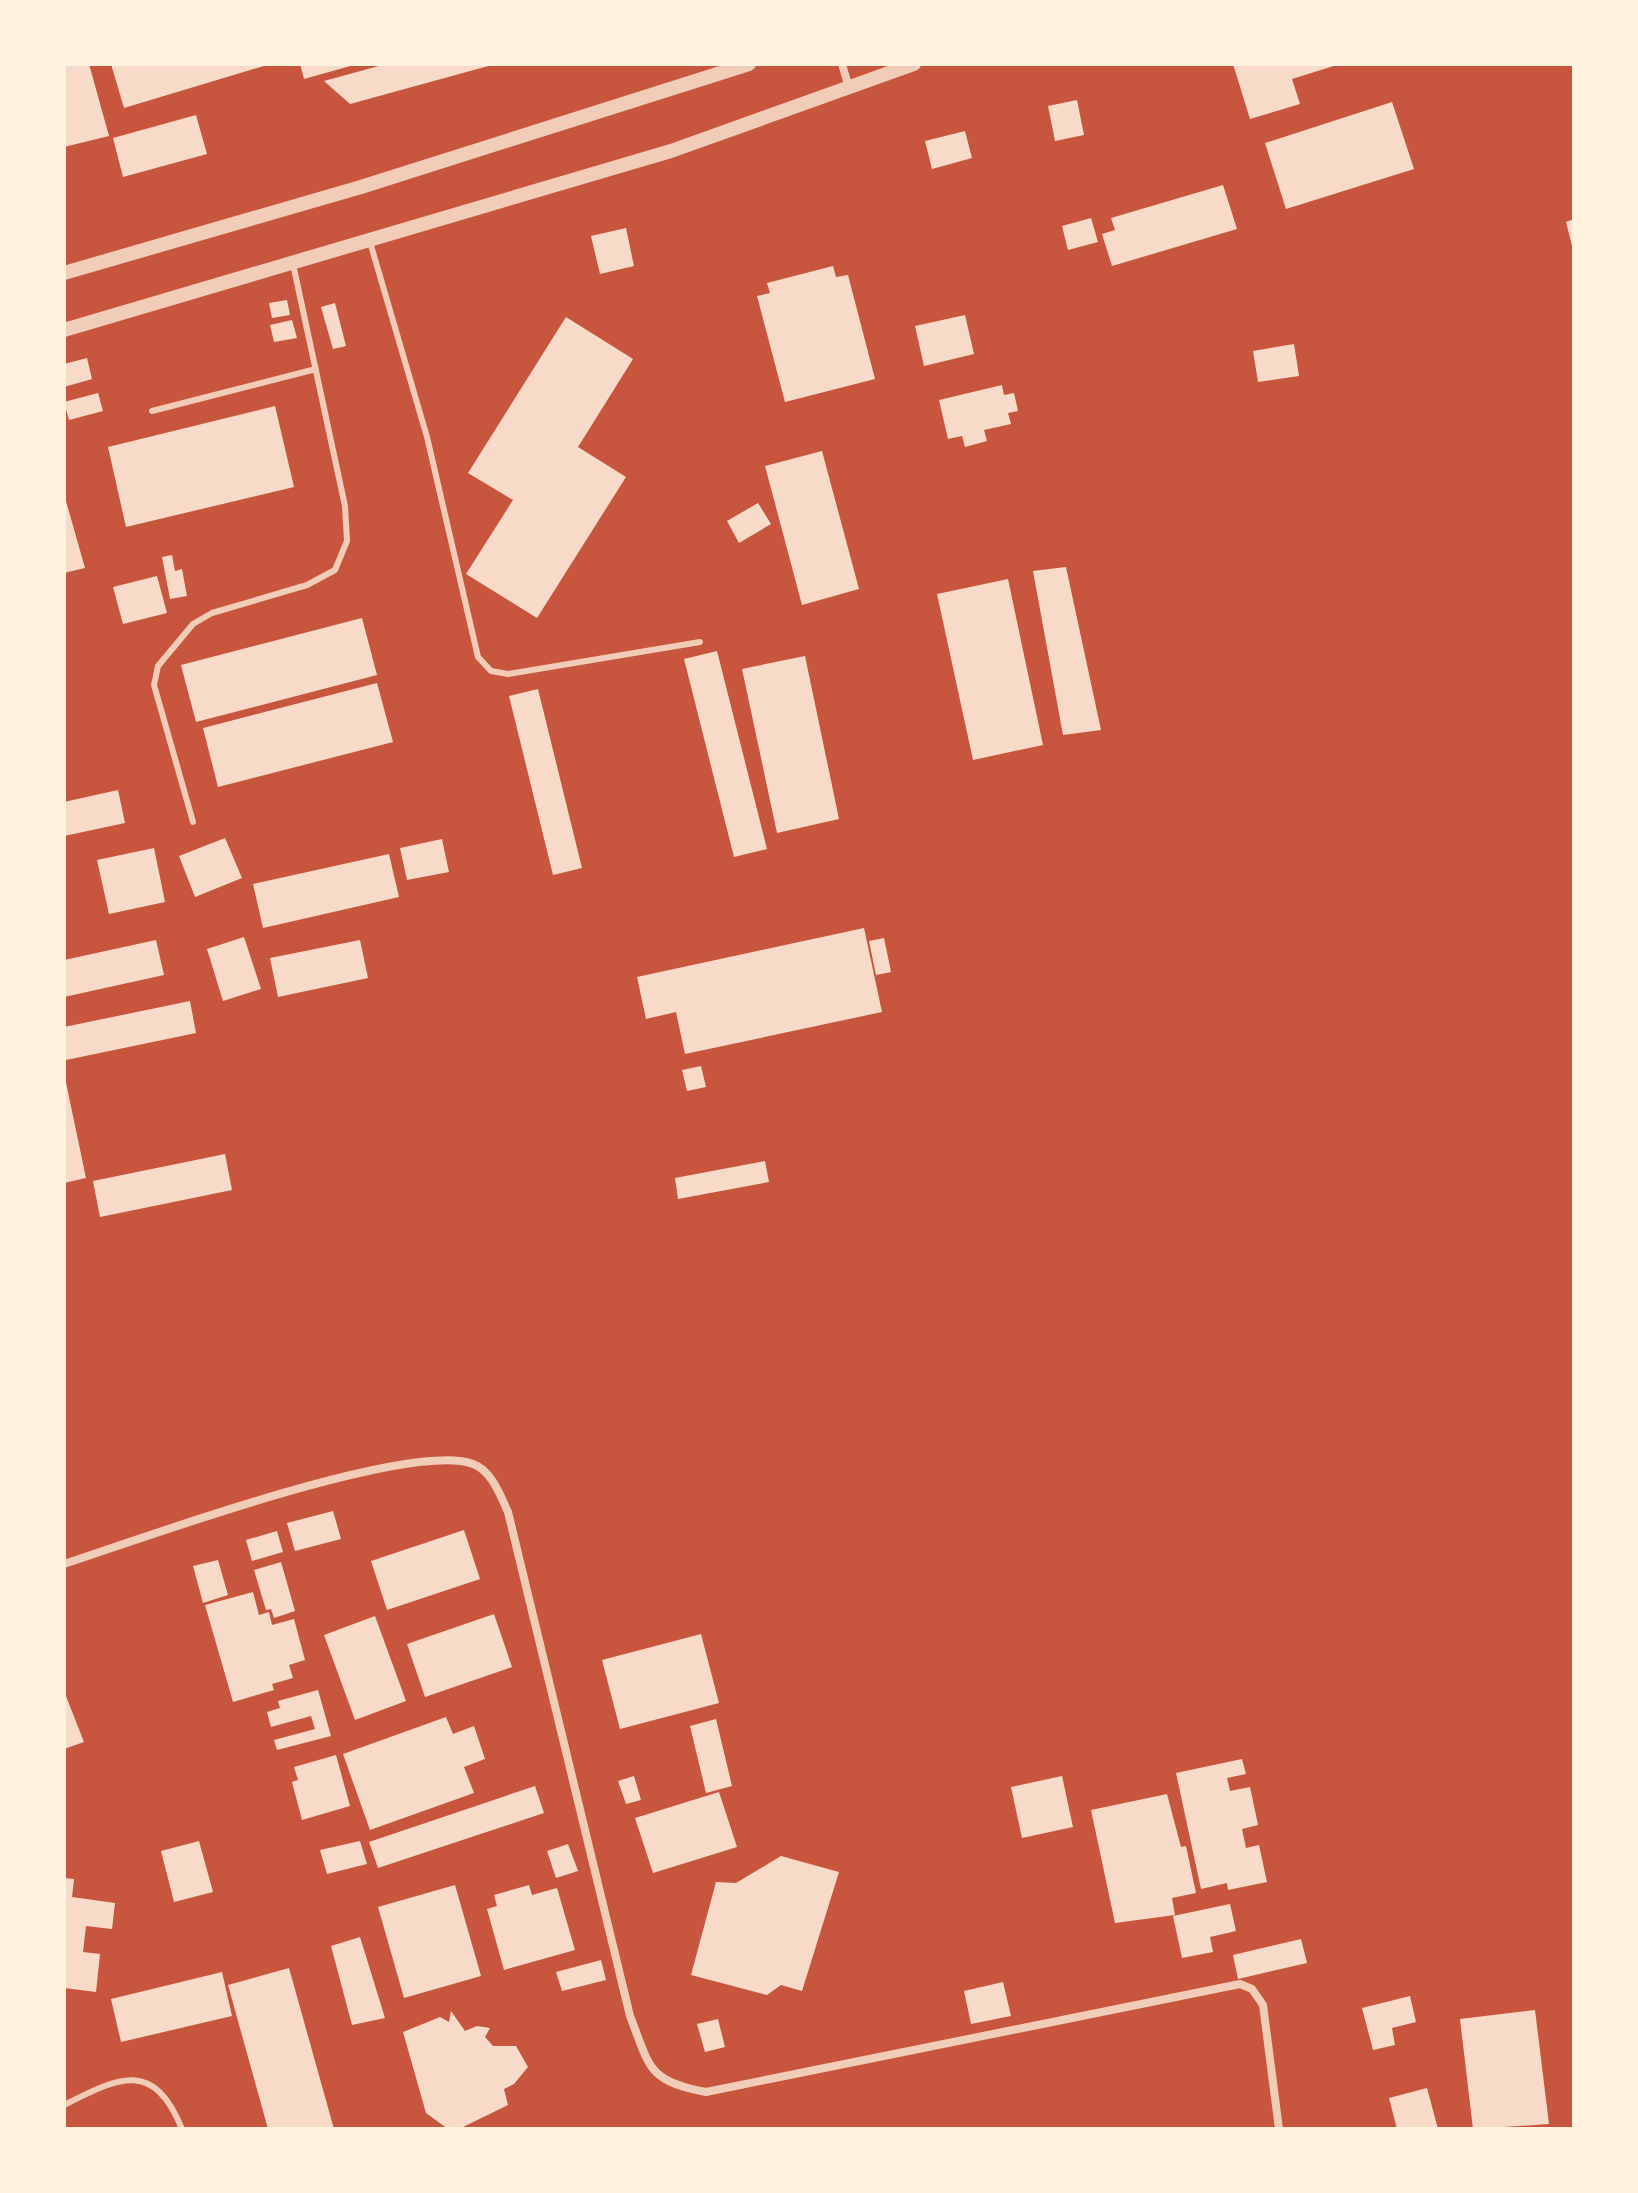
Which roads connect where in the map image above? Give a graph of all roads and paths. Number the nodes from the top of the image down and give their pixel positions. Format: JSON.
{"nodes":[{"id":1,"x":749,"y":64,"type":"edge"},
{"id":2,"x":842,"y":64,"type":"edge"},
{"id":3,"x":914,"y":64,"type":"edge"},
{"id":4,"x":849,"y":88,"type":"junction"},
{"id":5,"x":370,"y":242,"type":"junction"},
{"id":6,"x":293,"y":264,"type":"junction"},
{"id":7,"x":64,"y":273,"type":"edge"},
{"id":8,"x":64,"y":330,"type":"edge"},
{"id":9,"x":316,"y":369,"type":"junction"},
{"id":10,"x":152,"y":411,"type":"dead end"},
{"id":11,"x":700,"y":642,"type":"dead end"},
{"id":12,"x":193,"y":822,"type":"dead end"},
{"id":13,"x":64,"y":1564,"type":"edge"},
{"id":14,"x":64,"y":2105,"type":"edge"},
{"id":15,"x":182,"y":2129,"type":"edge"},
{"id":16,"x":1279,"y":2129,"type":"edge"}],
"edges":[{"from":1,"to":7,"type":"street"},
{"from":2,"to":4,"type":"street"},
{"from":3,"to":4,"type":"street"},
{"from":4,"to":5,"type":"street"},
{"from":5,"to":6,"type":"street"},
{"from":5,"to":11,"type":"lane"},
{"from":6,"to":8,"type":"street"},
{"from":6,"to":9,"type":"lane"},
{"from":9,"to":10,"type":"lane"},
{"from":9,"to":12,"type":"lane"},
{"from":13,"to":16,"type":"street"},
{"from":14,"to":15,"type":"lane"}]}
